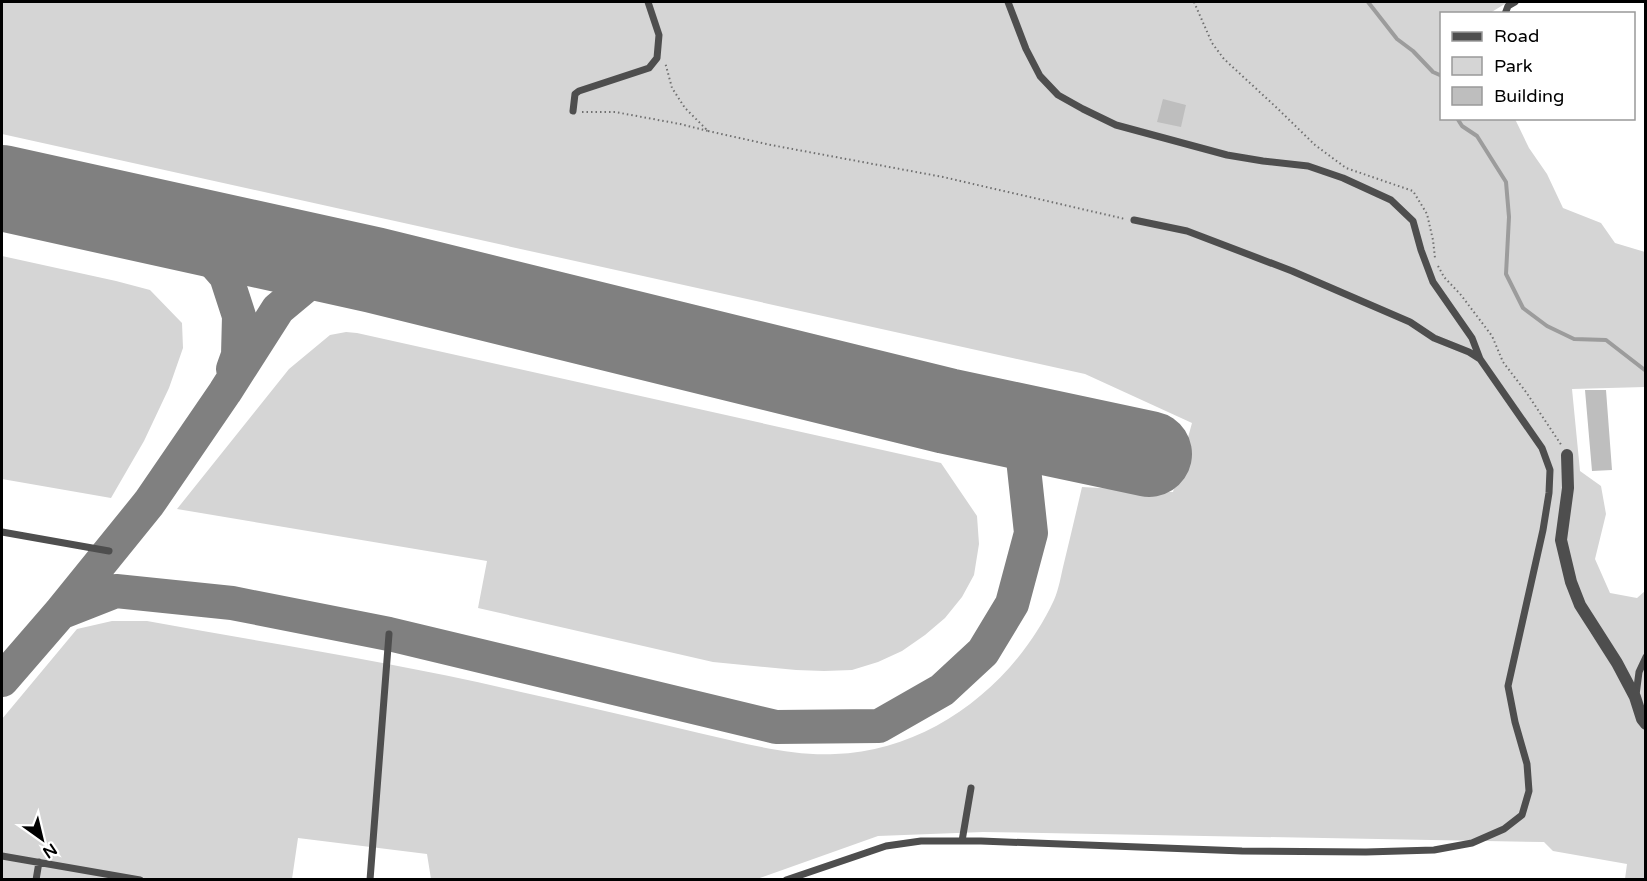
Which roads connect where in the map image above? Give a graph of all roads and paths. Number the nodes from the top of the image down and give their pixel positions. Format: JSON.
{"nodes":[{"id":1,"x":648,"y":2,"type":"edge"},
{"id":2,"x":1008,"y":2,"type":"edge"},
{"id":3,"x":1194,"y":2,"type":"edge"},
{"id":4,"x":659,"y":35,"type":"junction"},
{"id":5,"x":573,"y":111,"type":"joint"},
{"id":6,"x":708,"y":131,"type":"junction"},
{"id":7,"x":1134,"y":220,"type":"joint"},
{"id":8,"x":1480,"y":359,"type":"junction"},
{"id":9,"x":1567,"y":455,"type":"joint"},
{"id":10,"x":2,"y":532,"type":"edge"},
{"id":11,"x":109,"y":551,"type":"dead end"},
{"id":12,"x":389,"y":634,"type":"dead end"},
{"id":13,"x":1646,"y":657,"type":"edge"},
{"id":14,"x":1635,"y":697,"type":"junction"},
{"id":15,"x":1646,"y":724,"type":"edge"},
{"id":16,"x":971,"y":788,"type":"dead end"},
{"id":17,"x":962,"y":841,"type":"junction"},
{"id":18,"x":2,"y":856,"type":"edge"},
{"id":19,"x":39,"y":862,"type":"junction"},
{"id":20,"x":36,"y":879,"type":"edge"},
{"id":21,"x":140,"y":879,"type":"edge"},
{"id":22,"x":370,"y":879,"type":"edge"},
{"id":23,"x":786,"y":879,"type":"edge"}],
"edges":[{"from":1,"to":4,"type":"lane"},
{"from":2,"to":8,"type":"lane"},
{"from":3,"to":9,"type":"path"},
{"from":4,"to":5,"type":"lane"},
{"from":4,"to":6,"type":"path"},
{"from":5,"to":6,"type":"path"},
{"from":6,"to":7,"type":"path"},
{"from":7,"to":8,"type":"lane"},
{"from":8,"to":17,"type":"lane"},
{"from":9,"to":14,"type":"street"},
{"from":10,"to":11,"type":"lane"},
{"from":12,"to":22,"type":"lane"},
{"from":13,"to":14,"type":"lane"},
{"from":14,"to":15,"type":"street"},
{"from":16,"to":17,"type":"lane"},
{"from":17,"to":23,"type":"lane"},
{"from":18,"to":19,"type":"lane"},
{"from":19,"to":20,"type":"lane"},
{"from":19,"to":21,"type":"lane"}]}
